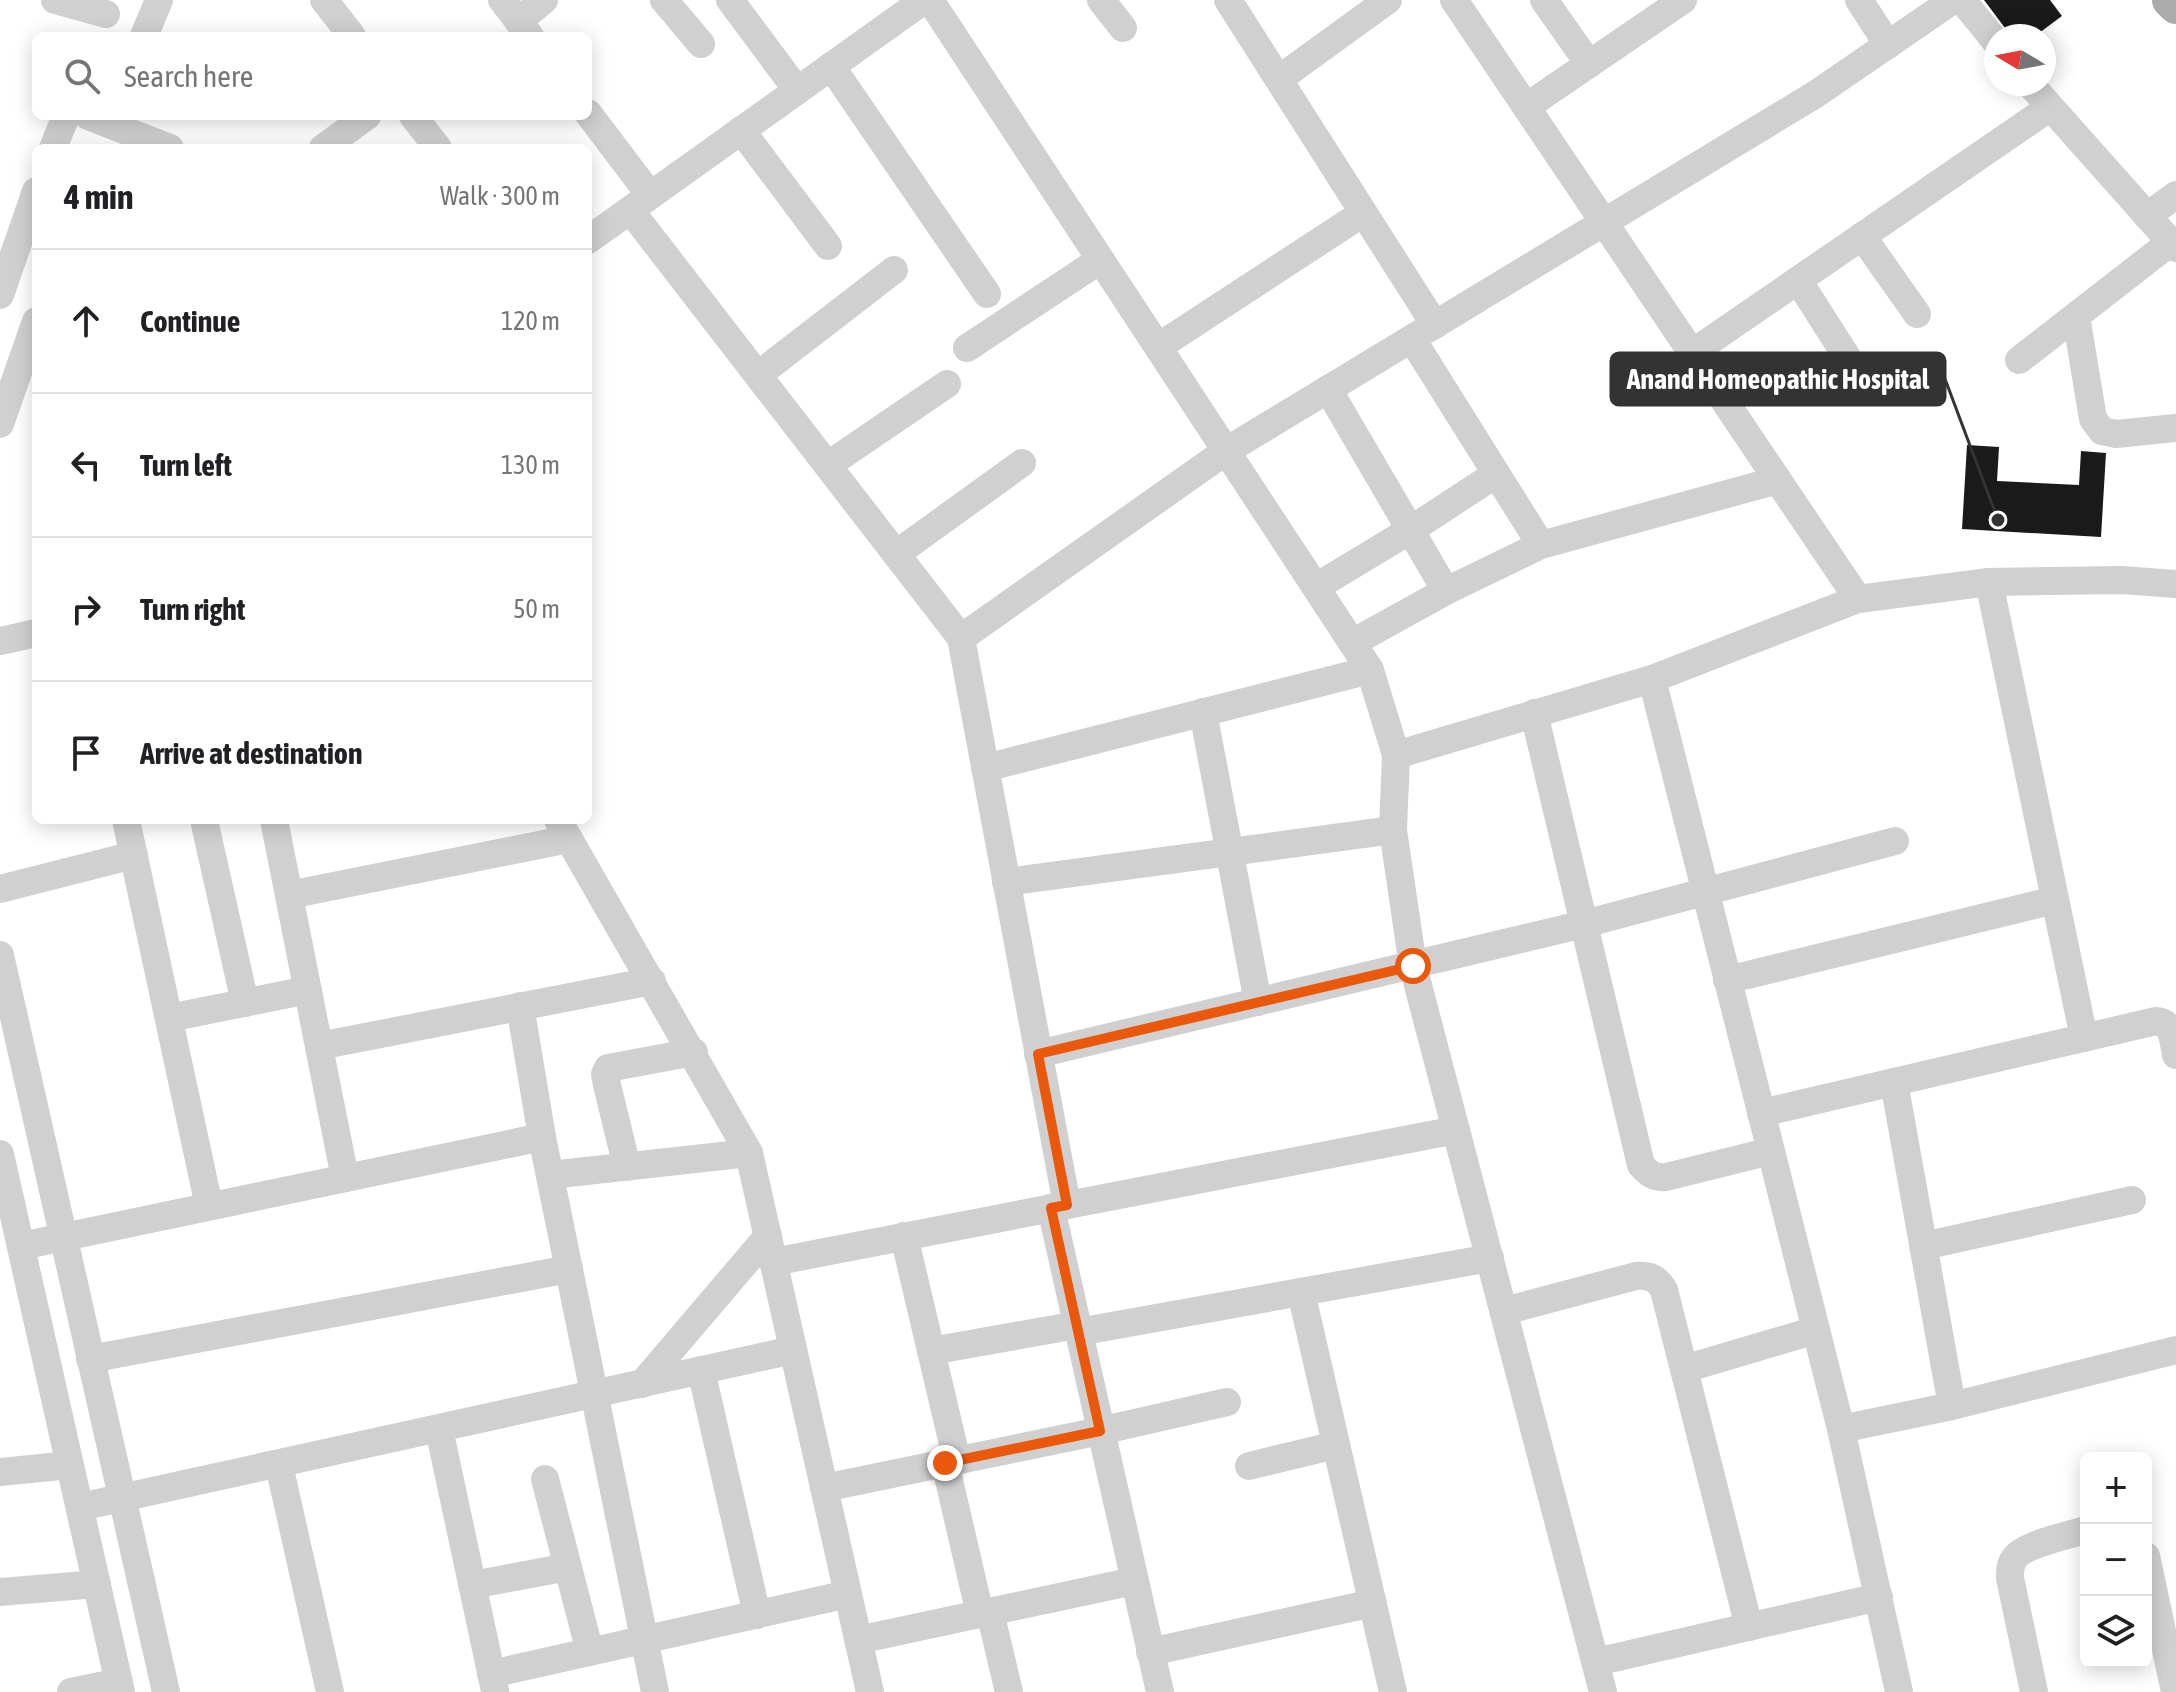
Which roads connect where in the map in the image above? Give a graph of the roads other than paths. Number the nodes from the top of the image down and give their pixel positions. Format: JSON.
{"nodes":[{"id":1,"x":55,"y":0,"type":"edge"},
{"id":2,"x":159,"y":0,"type":"edge"},
{"id":3,"x":324,"y":0,"type":"edge"},
{"id":4,"x":544,"y":0,"type":"edge"},
{"id":5,"x":664,"y":0,"type":"edge"},
{"id":6,"x":730,"y":0,"type":"edge"},
{"id":7,"x":927,"y":0,"type":"edge"},
{"id":8,"x":1101,"y":0,"type":"edge"},
{"id":9,"x":1228,"y":0,"type":"edge"},
{"id":10,"x":1388,"y":0,"type":"edge"},
{"id":11,"x":1454,"y":0,"type":"edge"},
{"id":12,"x":1544,"y":0,"type":"edge"},
{"id":13,"x":1683,"y":0,"type":"edge"},
{"id":14,"x":1859,"y":0,"type":"edge"},
{"id":15,"x":1953,"y":0,"type":"edge"},
{"id":16,"x":1962,"y":0,"type":"edge"},
{"id":17,"x":2170,"y":0,"type":"edge"},
{"id":18,"x":2176,"y":6,"type":"edge"},
{"id":19,"x":105,"y":17,"type":"edge"},
{"id":20,"x":517,"y":19,"type":"edge"},
{"id":21,"x":1984,"y":27,"type":"edge"},
{"id":22,"x":1123,"y":28,"type":"dead end"},
{"id":23,"x":146,"y":32,"type":"edge"},
{"id":24,"x":349,"y":32,"type":"edge"},
{"id":25,"x":701,"y":44,"type":"dead end"},
{"id":26,"x":1888,"y":45,"type":"junction"},
{"id":27,"x":1589,"y":64,"type":"junction"},
{"id":28,"x":831,"y":66,"type":"junction"},
{"id":29,"x":1279,"y":79,"type":"junction"},
{"id":30,"x":797,"y":90,"type":"junction"},
{"id":31,"x":2040,"y":96,"type":"edge"},
{"id":32,"x":1526,"y":107,"type":"junction"},
{"id":33,"x":2049,"y":108,"type":"junction"},
{"id":34,"x":64,"y":120,"type":"edge"},
{"id":35,"x":362,"y":120,"type":"edge"},
{"id":36,"x":416,"y":120,"type":"edge"},
{"id":37,"x":592,"y":120,"type":"edge"},
{"id":38,"x":103,"y":126,"type":"edge"},
{"id":39,"x":741,"y":130,"type":"junction"},
{"id":40,"x":55,"y":144,"type":"edge"},
{"id":41,"x":158,"y":144,"type":"edge"},
{"id":42,"x":328,"y":144,"type":"edge"},
{"id":43,"x":431,"y":144,"type":"edge"},
{"id":44,"x":2176,"y":195,"type":"edge"},
{"id":45,"x":640,"y":202,"type":"junction"},
{"id":46,"x":32,"y":203,"type":"edge"},
{"id":47,"x":1363,"y":213,"type":"junction"},
{"id":48,"x":2147,"y":216,"type":"junction"},
{"id":49,"x":1604,"y":223,"type":"junction"},
{"id":50,"x":1862,"y":236,"type":"junction"},
{"id":51,"x":592,"y":237,"type":"edge"},
{"id":52,"x":2174,"y":245,"type":"edge"},
{"id":53,"x":828,"y":246,"type":"dead end"},
{"id":54,"x":1100,"y":260,"type":"junction"},
{"id":55,"x":894,"y":270,"type":"dead end"},
{"id":56,"x":1798,"y":280,"type":"junction"},
{"id":57,"x":987,"y":294,"type":"dead end"},
{"id":58,"x":0,"y":295,"type":"edge"},
{"id":59,"x":1917,"y":314,"type":"dead end"},
{"id":60,"x":2076,"y":316,"type":"junction"},
{"id":61,"x":32,"y":332,"type":"edge"},
{"id":62,"x":1423,"y":332,"type":"junction"},
{"id":63,"x":1158,"y":347,"type":"junction"},
{"id":64,"x":967,"y":348,"type":"dead end"},
{"id":65,"x":1692,"y":353,"type":"junction"},
{"id":66,"x":2019,"y":360,"type":"dead end"},
{"id":67,"x":758,"y":375,"type":"junction"},
{"id":68,"x":947,"y":384,"type":"dead end"},
{"id":69,"x":1866,"y":387,"type":"dead end"},
{"id":70,"x":1328,"y":389,"type":"junction"},
{"id":71,"x":0,"y":424,"type":"edge"},
{"id":72,"x":2176,"y":428,"type":"edge"},
{"id":73,"x":1226,"y":451,"type":"junction"},
{"id":74,"x":1022,"y":463,"type":"dead end"},
{"id":75,"x":828,"y":465,"type":"junction"},
{"id":76,"x":1496,"y":474,"type":"junction"},
{"id":77,"x":1778,"y":480,"type":"junction"},
{"id":78,"x":1412,"y":529,"type":"junction"},
{"id":79,"x":1541,"y":545,"type":"junction"},
{"id":80,"x":896,"y":554,"type":"junction"},
{"id":81,"x":1989,"y":582,"type":"junction"},
{"id":82,"x":2176,"y":584,"type":"edge"},
{"id":83,"x":1316,"y":587,"type":"junction"},
{"id":84,"x":1446,"y":591,"type":"junction"},
{"id":85,"x":1858,"y":599,"type":"junction"},
{"id":86,"x":32,"y":634,"type":"edge"},
{"id":87,"x":961,"y":638,"type":"junction"},
{"id":88,"x":0,"y":641,"type":"edge"},
{"id":89,"x":1352,"y":643,"type":"junction"},
{"id":90,"x":1370,"y":670,"type":"junction"},
{"id":91,"x":1652,"y":679,"type":"junction"},
{"id":92,"x":1203,"y":712,"type":"junction"},
{"id":93,"x":1534,"y":713,"type":"junction"},
{"id":94,"x":1396,"y":755,"type":"junction"},
{"id":95,"x":985,"y":768,"type":"junction"},
{"id":96,"x":127,"y":824,"type":"edge"},
{"id":97,"x":205,"y":824,"type":"edge"},
{"id":98,"x":275,"y":824,"type":"edge"},
{"id":99,"x":564,"y":829,"type":"edge"},
{"id":100,"x":1393,"y":830,"type":"junction"},
{"id":101,"x":1895,"y":841,"type":"dead end"},
{"id":102,"x":1230,"y":852,"type":"junction"},
{"id":103,"x":134,"y":855,"type":"junction"},
{"id":104,"x":1006,"y":882,"type":"junction"},
{"id":105,"x":0,"y":889,"type":"edge"},
{"id":106,"x":1705,"y":893,"type":"junction"},
{"id":107,"x":289,"y":895,"type":"junction"},
{"id":108,"x":2055,"y":900,"type":"junction"},
{"id":109,"x":1584,"y":924,"type":"junction"},
{"id":110,"x":0,"y":955,"type":"edge"},
{"id":111,"x":1413,"y":966,"type":"junction"},
{"id":112,"x":1727,"y":980,"type":"junction"},
{"id":113,"x":652,"y":981,"type":"junction"},
{"id":114,"x":308,"y":990,"type":"junction"},
{"id":115,"x":1258,"y":1002,"type":"junction"},
{"id":116,"x":245,"y":1003,"type":"junction"},
{"id":117,"x":520,"y":1006,"type":"junction"},
{"id":118,"x":169,"y":1018,"type":"junction"},
{"id":119,"x":2084,"y":1038,"type":"junction"},
{"id":120,"x":319,"y":1046,"type":"junction"},
{"id":121,"x":694,"y":1052,"type":"junction"},
{"id":122,"x":1038,"y":1054,"type":"junction"},
{"id":123,"x":2176,"y":1055,"type":"edge"},
{"id":124,"x":1894,"y":1082,"type":"junction"},
{"id":125,"x":1761,"y":1113,"type":"junction"},
{"id":126,"x":1456,"y":1130,"type":"junction"},
{"id":127,"x":542,"y":1137,"type":"junction"},
{"id":128,"x":1771,"y":1151,"type":"junction"},
{"id":129,"x":749,"y":1153,"type":"junction"},
{"id":130,"x":0,"y":1154,"type":"edge"},
{"id":131,"x":627,"y":1167,"type":"junction"},
{"id":132,"x":550,"y":1175,"type":"junction"},
{"id":133,"x":345,"y":1178,"type":"junction"},
{"id":134,"x":2132,"y":1200,"type":"dead end"},
{"id":135,"x":209,"y":1206,"type":"junction"},
{"id":136,"x":1059,"y":1207,"type":"junction"},
{"id":137,"x":904,"y":1236,"type":"junction"},
{"id":138,"x":63,"y":1237,"type":"junction"},
{"id":139,"x":21,"y":1246,"type":"junction"},
{"id":140,"x":1923,"y":1246,"type":"junction"},
{"id":141,"x":770,"y":1249,"type":"junction"},
{"id":142,"x":1490,"y":1258,"type":"junction"},
{"id":143,"x":569,"y":1269,"type":"junction"},
{"id":144,"x":1301,"y":1292,"type":"junction"},
{"id":145,"x":1504,"y":1311,"type":"junction"},
{"id":146,"x":1078,"y":1328,"type":"junction"},
{"id":147,"x":1816,"y":1330,"type":"junction"},
{"id":148,"x":793,"y":1350,"type":"junction"},
{"id":149,"x":2176,"y":1350,"type":"edge"},
{"id":150,"x":931,"y":1351,"type":"junction"},
{"id":151,"x":90,"y":1359,"type":"junction"},
{"id":152,"x":1684,"y":1369,"type":"junction"},
{"id":153,"x":701,"y":1370,"type":"junction"},
{"id":154,"x":642,"y":1384,"type":"junction"},
{"id":155,"x":595,"y":1395,"type":"junction"},
{"id":156,"x":1227,"y":1402,"type":"dead end"},
{"id":157,"x":1952,"y":1406,"type":"junction"},
{"id":158,"x":439,"y":1429,"type":"junction"},
{"id":159,"x":1841,"y":1429,"type":"junction"},
{"id":160,"x":1100,"y":1431,"type":"junction"},
{"id":161,"x":1336,"y":1445,"type":"junction"},
{"id":162,"x":951,"y":1462,"type":"junction"},
{"id":163,"x":70,"y":1465,"type":"junction"},
{"id":164,"x":279,"y":1465,"type":"junction"},
{"id":165,"x":1249,"y":1466,"type":"dead end"},
{"id":166,"x":0,"y":1472,"type":"edge"},
{"id":167,"x":545,"y":1479,"type":"dead end"},
{"id":168,"x":824,"y":1488,"type":"junction"},
{"id":169,"x":122,"y":1499,"type":"junction"},
{"id":170,"x":80,"y":1507,"type":"junction"},
{"id":171,"x":2080,"y":1532,"type":"edge"},
{"id":172,"x":568,"y":1567,"type":"junction"},
{"id":173,"x":1134,"y":1581,"type":"junction"},
{"id":174,"x":97,"y":1584,"type":"junction"},
{"id":175,"x":2152,"y":1584,"type":"edge"},
{"id":176,"x":472,"y":1585,"type":"junction"},
{"id":177,"x":0,"y":1592,"type":"edge"},
{"id":178,"x":848,"y":1594,"type":"junction"},
{"id":179,"x":1879,"y":1597,"type":"junction"},
{"id":180,"x":1373,"y":1603,"type":"junction"},
{"id":181,"x":985,"y":1613,"type":"junction"},
{"id":182,"x":757,"y":1615,"type":"junction"},
{"id":183,"x":1749,"y":1627,"type":"junction"},
{"id":184,"x":644,"y":1640,"type":"junction"},
{"id":185,"x":858,"y":1640,"type":"junction"},
{"id":186,"x":590,"y":1652,"type":"junction"},
{"id":187,"x":1150,"y":1652,"type":"junction"},
{"id":188,"x":1596,"y":1662,"type":"junction"},
{"id":189,"x":493,"y":1683,"type":"edge"},
{"id":190,"x":120,"y":1687,"type":"edge"},
{"id":191,"x":71,"y":1692,"type":"edge"},
{"id":192,"x":166,"y":1692,"type":"edge"},
{"id":193,"x":330,"y":1692,"type":"edge"},
{"id":194,"x":655,"y":1692,"type":"edge"},
{"id":195,"x":870,"y":1692,"type":"edge"},
{"id":196,"x":1009,"y":1692,"type":"edge"},
{"id":197,"x":1160,"y":1692,"type":"edge"},
{"id":198,"x":1393,"y":1692,"type":"edge"},
{"id":199,"x":1603,"y":1692,"type":"edge"},
{"id":200,"x":1899,"y":1692,"type":"edge"},
{"id":201,"x":2034,"y":1692,"type":"edge"},
{"id":202,"x":2175,"y":1692,"type":"edge"}],
"edges":[{"from":1,"to":19,"type":"street"},
{"from":2,"to":23,"type":"street"},
{"from":3,"to":24,"type":"street"},
{"from":4,"to":20,"type":"street"},
{"from":5,"to":25,"type":"street"},
{"from":6,"to":30,"type":"street"},
{"from":7,"to":28,"type":"street"},
{"from":7,"to":54,"type":"street"},
{"from":8,"to":22,"type":"street"},
{"from":9,"to":29,"type":"street"},
{"from":10,"to":29,"type":"street"},
{"from":11,"to":32,"type":"street"},
{"from":12,"to":27,"type":"street"},
{"from":13,"to":27,"type":"street"},
{"from":14,"to":26,"type":"street"},
{"from":15,"to":26,"type":"street"},
{"from":16,"to":21,"type":"street"},
{"from":17,"to":18,"type":"main road"},
{"from":26,"to":49,"type":"street"},
{"from":27,"to":32,"type":"street"},
{"from":28,"to":30,"type":"street"},
{"from":28,"to":57,"type":"street"},
{"from":29,"to":47,"type":"street"},
{"from":30,"to":39,"type":"street"},
{"from":31,"to":33,"type":"street"},
{"from":32,"to":49,"type":"street"},
{"from":33,"to":48,"type":"street"},
{"from":33,"to":50,"type":"street"},
{"from":34,"to":40,"type":"street"},
{"from":35,"to":42,"type":"street"},
{"from":36,"to":43,"type":"street"},
{"from":37,"to":45,"type":"street"},
{"from":38,"to":41,"type":"street"},
{"from":39,"to":45,"type":"street"},
{"from":39,"to":53,"type":"street"},
{"from":44,"to":48,"type":"street"},
{"from":45,"to":51,"type":"street"},
{"from":45,"to":67,"type":"street"},
{"from":46,"to":58,"type":"street"},
{"from":47,"to":62,"type":"street"},
{"from":47,"to":63,"type":"street"},
{"from":48,"to":52,"type":"street"},
{"from":49,"to":62,"type":"street"},
{"from":49,"to":65,"type":"street"},
{"from":50,"to":56,"type":"street"},
{"from":50,"to":59,"type":"street"},
{"from":52,"to":60,"type":"street"},
{"from":54,"to":63,"type":"street"},
{"from":54,"to":64,"type":"street"},
{"from":55,"to":67,"type":"street"},
{"from":56,"to":65,"type":"street"},
{"from":56,"to":69,"type":"street"},
{"from":60,"to":66,"type":"street"},
{"from":60,"to":72,"type":"street"},
{"from":61,"to":71,"type":"street"},
{"from":62,"to":70,"type":"street"},
{"from":62,"to":76,"type":"street"},
{"from":63,"to":73,"type":"street"},
{"from":65,"to":77,"type":"street"},
{"from":67,"to":75,"type":"street"},
{"from":68,"to":75,"type":"street"},
{"from":70,"to":73,"type":"street"},
{"from":70,"to":78,"type":"street"},
{"from":73,"to":83,"type":"street"},
{"from":73,"to":87,"type":"street"},
{"from":74,"to":80,"type":"street"},
{"from":75,"to":80,"type":"street"},
{"from":76,"to":78,"type":"street"},
{"from":76,"to":79,"type":"street"},
{"from":77,"to":79,"type":"street"},
{"from":77,"to":85,"type":"street"},
{"from":78,"to":83,"type":"street"},
{"from":78,"to":84,"type":"street"},
{"from":79,"to":84,"type":"street"},
{"from":80,"to":87,"type":"street"},
{"from":81,"to":82,"type":"street"},
{"from":81,"to":85,"type":"street"},
{"from":81,"to":108,"type":"street"},
{"from":83,"to":89,"type":"street"},
{"from":84,"to":89,"type":"street"},
{"from":85,"to":91,"type":"street"},
{"from":86,"to":88,"type":"street"},
{"from":87,"to":95,"type":"street"},
{"from":89,"to":90,"type":"street"},
{"from":90,"to":92,"type":"street"},
{"from":90,"to":94,"type":"street"},
{"from":91,"to":93,"type":"street"},
{"from":91,"to":106,"type":"street"},
{"from":92,"to":95,"type":"street"},
{"from":92,"to":102,"type":"street"},
{"from":93,"to":94,"type":"street"},
{"from":93,"to":109,"type":"street"},
{"from":94,"to":100,"type":"street"},
{"from":95,"to":104,"type":"street"},
{"from":96,"to":103,"type":"street"},
{"from":97,"to":116,"type":"street"},
{"from":98,"to":107,"type":"street"},
{"from":99,"to":107,"type":"street"},
{"from":99,"to":113,"type":"street"},
{"from":100,"to":102,"type":"street"},
{"from":100,"to":111,"type":"street"},
{"from":101,"to":106,"type":"street"},
{"from":102,"to":104,"type":"street"},
{"from":102,"to":115,"type":"street"},
{"from":103,"to":105,"type":"street"},
{"from":103,"to":118,"type":"street"},
{"from":104,"to":122,"type":"street"},
{"from":106,"to":109,"type":"street"},
{"from":106,"to":112,"type":"street"},
{"from":107,"to":114,"type":"street"},
{"from":108,"to":112,"type":"street"},
{"from":108,"to":119,"type":"street"},
{"from":109,"to":111,"type":"street"},
{"from":109,"to":128,"type":"street"},
{"from":110,"to":138,"type":"street"},
{"from":111,"to":115,"type":"street"},
{"from":111,"to":126,"type":"street"},
{"from":112,"to":125,"type":"street"},
{"from":113,"to":117,"type":"street"},
{"from":113,"to":121,"type":"street"},
{"from":114,"to":116,"type":"street"},
{"from":114,"to":120,"type":"street"},
{"from":115,"to":122,"type":"street"},
{"from":116,"to":118,"type":"street"},
{"from":117,"to":120,"type":"street"},
{"from":117,"to":127,"type":"street"},
{"from":118,"to":135,"type":"street"},
{"from":119,"to":123,"type":"street"},
{"from":119,"to":124,"type":"street"},
{"from":120,"to":133,"type":"street"},
{"from":121,"to":129,"type":"street"},
{"from":121,"to":131,"type":"street"},
{"from":122,"to":136,"type":"street"},
{"from":124,"to":125,"type":"street"},
{"from":124,"to":140,"type":"street"},
{"from":125,"to":128,"type":"street"},
{"from":126,"to":136,"type":"street"},
{"from":126,"to":142,"type":"street"},
{"from":127,"to":132,"type":"street"},
{"from":127,"to":133,"type":"street"},
{"from":128,"to":147,"type":"street"},
{"from":129,"to":131,"type":"street"},
{"from":129,"to":141,"type":"street"},
{"from":130,"to":139,"type":"street"},
{"from":131,"to":132,"type":"street"},
{"from":132,"to":143,"type":"street"},
{"from":133,"to":135,"type":"street"},
{"from":134,"to":140,"type":"street"},
{"from":135,"to":138,"type":"street"},
{"from":136,"to":137,"type":"street"},
{"from":136,"to":146,"type":"street"},
{"from":137,"to":141,"type":"street"},
{"from":137,"to":150,"type":"street"},
{"from":138,"to":139,"type":"street"},
{"from":138,"to":151,"type":"street"},
{"from":139,"to":163,"type":"street"},
{"from":140,"to":157,"type":"street"},
{"from":141,"to":148,"type":"street"},
{"from":141,"to":154,"type":"street"},
{"from":142,"to":144,"type":"street"},
{"from":142,"to":145,"type":"street"},
{"from":143,"to":151,"type":"street"},
{"from":143,"to":155,"type":"street"},
{"from":144,"to":146,"type":"street"},
{"from":144,"to":161,"type":"street"},
{"from":145,"to":152,"type":"street"},
{"from":145,"to":188,"type":"street"},
{"from":146,"to":150,"type":"street"},
{"from":146,"to":160,"type":"street"},
{"from":147,"to":152,"type":"street"},
{"from":147,"to":159,"type":"street"},
{"from":148,"to":153,"type":"street"},
{"from":148,"to":168,"type":"street"},
{"from":149,"to":157,"type":"street"},
{"from":150,"to":162,"type":"street"},
{"from":151,"to":169,"type":"street"},
{"from":152,"to":183,"type":"street"},
{"from":153,"to":154,"type":"street"},
{"from":153,"to":182,"type":"street"},
{"from":154,"to":155,"type":"street"},
{"from":155,"to":158,"type":"street"},
{"from":155,"to":184,"type":"street"},
{"from":156,"to":160,"type":"street"},
{"from":157,"to":159,"type":"street"},
{"from":158,"to":164,"type":"street"},
{"from":158,"to":176,"type":"street"},
{"from":159,"to":179,"type":"street"},
{"from":160,"to":162,"type":"street"},
{"from":160,"to":173,"type":"street"},
{"from":161,"to":165,"type":"street"},
{"from":161,"to":180,"type":"street"},
{"from":162,"to":168,"type":"street"},
{"from":162,"to":181,"type":"street"},
{"from":163,"to":166,"type":"street"},
{"from":163,"to":170,"type":"street"},
{"from":164,"to":169,"type":"street"},
{"from":164,"to":193,"type":"street"},
{"from":167,"to":172,"type":"street"},
{"from":168,"to":178,"type":"street"},
{"from":169,"to":170,"type":"street"},
{"from":169,"to":192,"type":"street"},
{"from":170,"to":174,"type":"street"},
{"from":171,"to":201,"type":"street"},
{"from":172,"to":176,"type":"street"},
{"from":172,"to":186,"type":"street"},
{"from":173,"to":181,"type":"street"},
{"from":173,"to":187,"type":"street"},
{"from":174,"to":177,"type":"street"},
{"from":174,"to":190,"type":"street"},
{"from":175,"to":202,"type":"street"},
{"from":176,"to":189,"type":"street"},
{"from":178,"to":182,"type":"street"},
{"from":178,"to":185,"type":"street"},
{"from":179,"to":183,"type":"street"},
{"from":179,"to":200,"type":"street"},
{"from":180,"to":187,"type":"street"},
{"from":180,"to":198,"type":"street"},
{"from":181,"to":185,"type":"street"},
{"from":181,"to":196,"type":"street"},
{"from":182,"to":184,"type":"street"},
{"from":183,"to":188,"type":"street"},
{"from":184,"to":186,"type":"street"},
{"from":184,"to":194,"type":"street"},
{"from":185,"to":195,"type":"street"},
{"from":186,"to":189,"type":"street"},
{"from":187,"to":197,"type":"street"},
{"from":188,"to":199,"type":"street"},
{"from":190,"to":191,"type":"street"}]}
